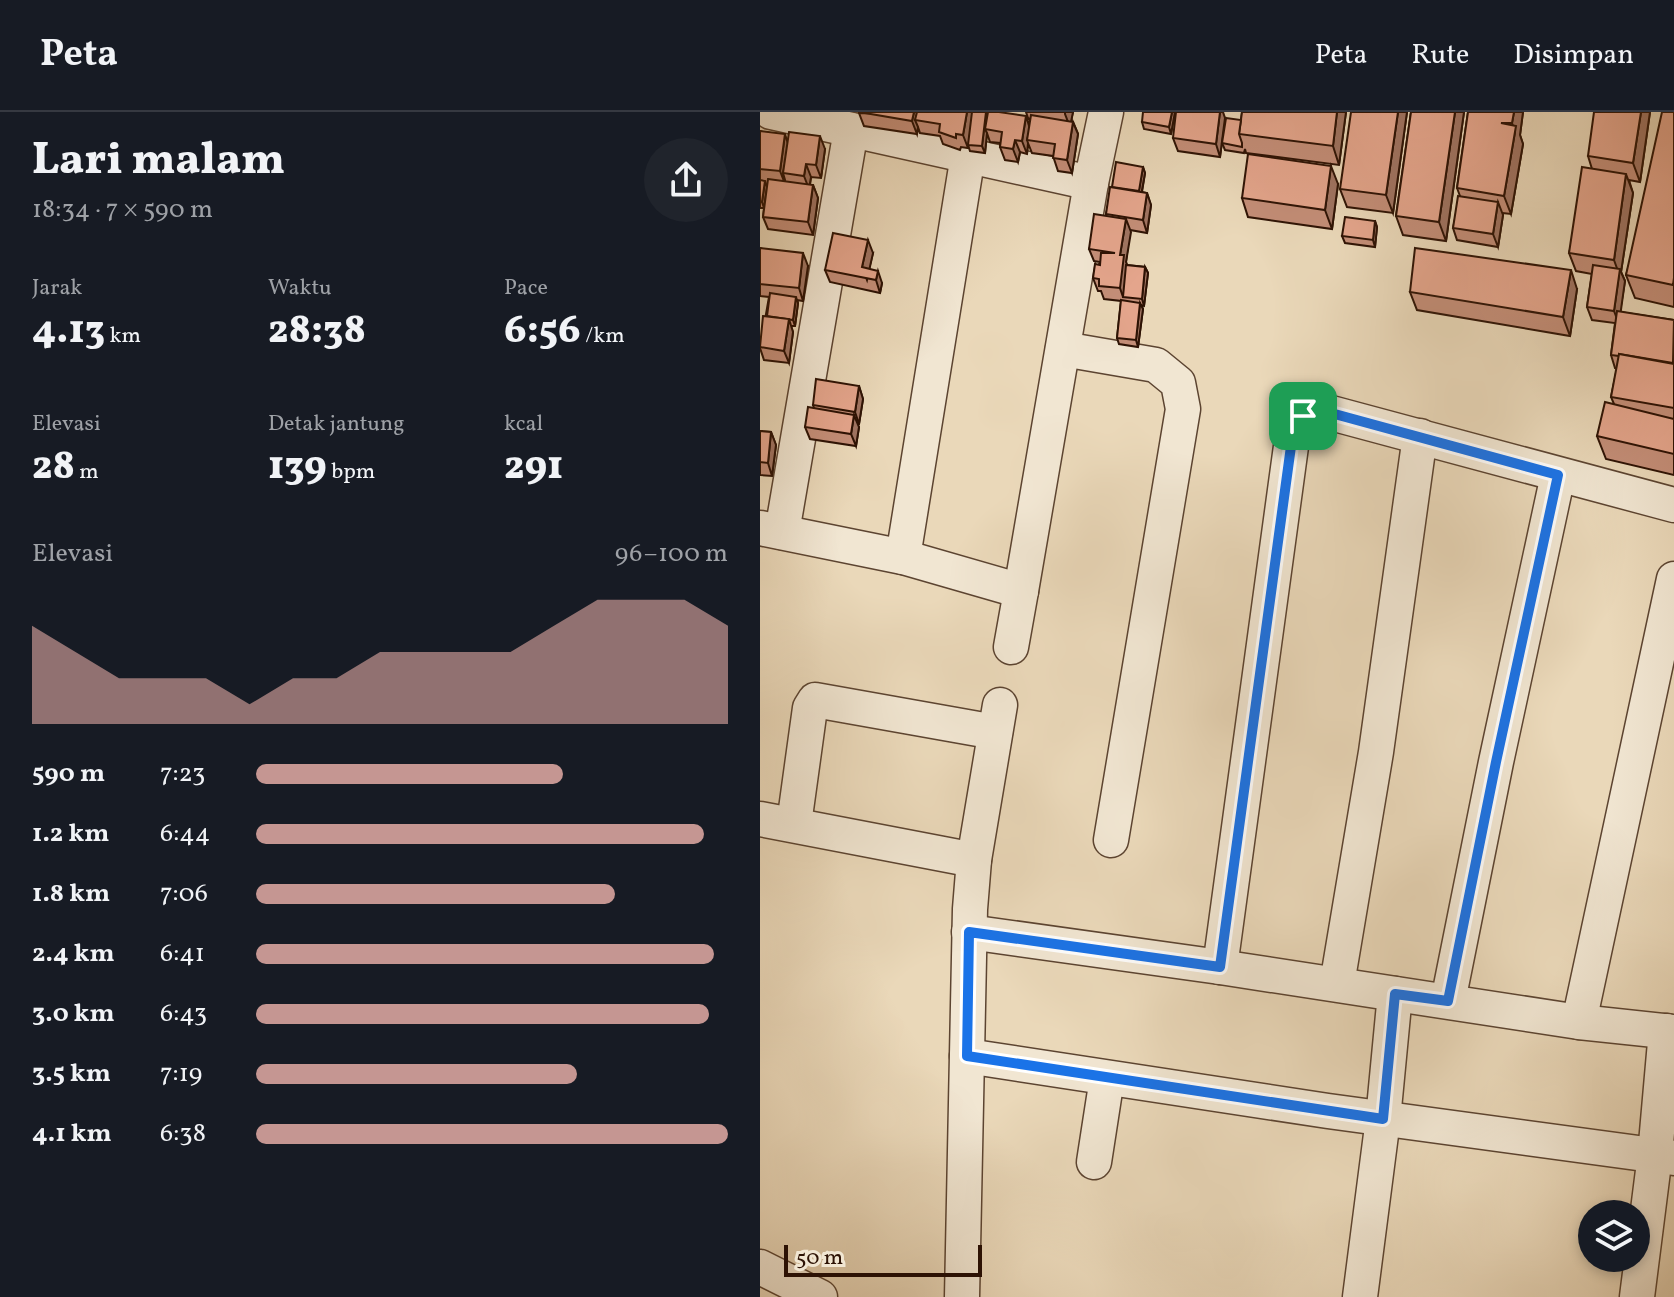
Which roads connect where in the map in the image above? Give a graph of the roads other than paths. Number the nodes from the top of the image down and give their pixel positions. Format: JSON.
{"nodes":[{"id":1,"x":771,"y":112,"type":"edge"},
{"id":2,"x":1106,"y":112,"type":"edge"},
{"id":3,"x":851,"y":130,"type":"junction"},
{"id":4,"x":968,"y":155,"type":"junction"},
{"id":5,"x":1091,"y":183,"type":"junction"},
{"id":6,"x":1063,"y":349,"type":"junction"},
{"id":7,"x":1420,"y":436,"type":"junction"},
{"id":8,"x":1558,"y":475,"type":"junction"},
{"id":9,"x":1674,"y":505,"type":"edge"},
{"id":10,"x":771,"y":530,"type":"edge"},
{"id":11,"x":903,"y":557,"type":"junction"},
{"id":12,"x":1674,"y":579,"type":"edge"},
{"id":13,"x":1021,"y":591,"type":"junction"},
{"id":14,"x":1011,"y":647,"type":"dead end"},
{"id":15,"x":760,"y":819,"type":"edge"},
{"id":16,"x":794,"y":824,"type":"junction"},
{"id":17,"x":1111,"y":840,"type":"dead end"},
{"id":18,"x":974,"y":860,"type":"junction"},
{"id":19,"x":969,"y":932,"type":"junction"},
{"id":20,"x":1220,"y":967,"type":"junction"},
{"id":21,"x":1337,"y":984,"type":"junction"},
{"id":22,"x":1395,"y":994,"type":"junction"},
{"id":23,"x":1448,"y":1001,"type":"junction"},
{"id":24,"x":1579,"y":1022,"type":"junction"},
{"id":25,"x":1670,"y":1031,"type":"edge"},
{"id":26,"x":967,"y":1056,"type":"junction"},
{"id":27,"x":1107,"y":1078,"type":"junction"},
{"id":28,"x":1383,"y":1119,"type":"junction"},
{"id":29,"x":1664,"y":1157,"type":"edge"},
{"id":30,"x":1094,"y":1162,"type":"dead end"},
{"id":31,"x":760,"y":1267,"type":"edge"},
{"id":32,"x":820,"y":1297,"type":"edge"},
{"id":33,"x":962,"y":1297,"type":"edge"},
{"id":34,"x":1360,"y":1297,"type":"edge"},
{"id":35,"x":1637,"y":1297,"type":"edge"}],
"edges":[{"from":1,"to":3,"type":"street"},
{"from":2,"to":5,"type":"street"},
{"from":3,"to":4,"type":"street"},
{"from":3,"to":10,"type":"street"},
{"from":4,"to":5,"type":"street"},
{"from":4,"to":11,"type":"street"},
{"from":5,"to":6,"type":"street"},
{"from":6,"to":13,"type":"street"},
{"from":6,"to":17,"type":"street"},
{"from":7,"to":8,"type":"street"},
{"from":7,"to":20,"type":"street"},
{"from":7,"to":21,"type":"street"},
{"from":8,"to":9,"type":"street"},
{"from":8,"to":23,"type":"street"},
{"from":10,"to":11,"type":"street"},
{"from":11,"to":13,"type":"street"},
{"from":12,"to":24,"type":"street"},
{"from":13,"to":14,"type":"street"},
{"from":15,"to":16,"type":"street"},
{"from":16,"to":18,"type":"street"},
{"from":16,"to":18,"type":"street"},
{"from":18,"to":19,"type":"street"},
{"from":19,"to":20,"type":"street"},
{"from":19,"to":26,"type":"street"},
{"from":20,"to":21,"type":"street"},
{"from":21,"to":22,"type":"street"},
{"from":22,"to":23,"type":"street"},
{"from":22,"to":28,"type":"street"},
{"from":23,"to":24,"type":"street"},
{"from":24,"to":25,"type":"street"},
{"from":25,"to":29,"type":"street"},
{"from":26,"to":27,"type":"street"},
{"from":26,"to":33,"type":"street"},
{"from":27,"to":28,"type":"street"},
{"from":27,"to":30,"type":"street"},
{"from":28,"to":29,"type":"street"},
{"from":28,"to":34,"type":"street"},
{"from":29,"to":35,"type":"street"},
{"from":31,"to":32,"type":"street"}]}
